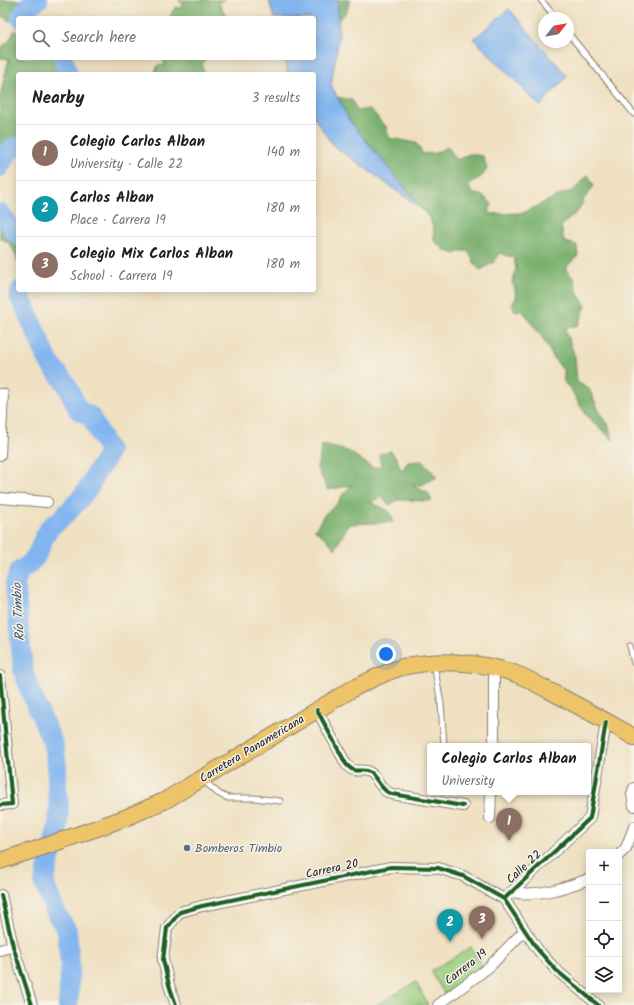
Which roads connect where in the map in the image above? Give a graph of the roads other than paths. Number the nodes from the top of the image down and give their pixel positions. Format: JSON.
{"nodes":[{"id":1,"x":541,"y":0,"type":"edge"},
{"id":2,"x":551,"y":12,"type":"edge"},
{"id":3,"x":574,"y":39,"type":"edge"},
{"id":4,"x":634,"y":114,"type":"edge"},
{"id":5,"x":1,"y":394,"type":"edge"},
{"id":6,"x":0,"y":455,"type":"edge"},
{"id":7,"x":0,"y":498,"type":"edge"},
{"id":8,"x":48,"y":502,"type":"dead end"},
{"id":9,"x":630,"y":646,"type":"dead end"},
{"id":10,"x":434,"y":663,"type":"junction"},
{"id":11,"x":634,"y":663,"type":"edge"},
{"id":12,"x":494,"y":667,"type":"junction"},
{"id":13,"x":0,"y":676,"type":"edge"},
{"id":14,"x":317,"y":710,"type":"junction"},
{"id":15,"x":606,"y":722,"type":"junction"},
{"id":16,"x":634,"y":737,"type":"edge"},
{"id":17,"x":444,"y":743,"type":"edge"},
{"id":18,"x":494,"y":743,"type":"edge"},
{"id":19,"x":203,"y":779,"type":"junction"},
{"id":20,"x":634,"y":788,"type":"edge"},
{"id":21,"x":492,"y":795,"type":"edge"},
{"id":22,"x":280,"y":801,"type":"dead end"},
{"id":23,"x":0,"y":805,"type":"edge"},
{"id":24,"x":463,"y":806,"type":"dead end"},
{"id":25,"x":634,"y":806,"type":"edge"},
{"id":26,"x":490,"y":818,"type":"dead end"},
{"id":27,"x":634,"y":826,"type":"edge"},
{"id":28,"x":622,"y":852,"type":"edge"},
{"id":29,"x":6,"y":859,"type":"edge"},
{"id":30,"x":586,"y":880,"type":"edge"},
{"id":31,"x":1,"y":895,"type":"dead end"},
{"id":32,"x":508,"y":895,"type":"junction"},
{"id":33,"x":525,"y":930,"type":"junction"},
{"id":34,"x":13,"y":946,"type":"junction"},
{"id":35,"x":0,"y":950,"type":"edge"},
{"id":36,"x":592,"y":1004,"type":"edge"},
{"id":37,"x":32,"y":1005,"type":"edge"},
{"id":38,"x":176,"y":1005,"type":"edge"},
{"id":39,"x":438,"y":1005,"type":"edge"}],
"edges":[{"from":1,"to":2,"type":"lane"},
{"from":3,"to":4,"type":"lane"},
{"from":5,"to":6,"type":"street"},
{"from":7,"to":8,"type":"street"},
{"from":9,"to":11,"type":"lane"},
{"from":10,"to":12,"type":"highway","name":"Carretera Panamericana"},
{"from":10,"to":14,"type":"highway","name":"Carretera Panamericana"},
{"from":10,"to":17,"type":"lane"},
{"from":12,"to":15,"type":"highway","name":"Carretera Panamericana"},
{"from":12,"to":18,"type":"street"},
{"from":13,"to":23,"type":"street"},
{"from":14,"to":19,"type":"highway","name":"Carretera Panamericana"},
{"from":14,"to":24,"type":"street"},
{"from":15,"to":16,"type":"highway","name":"Carretera Panamericana"},
{"from":15,"to":32,"type":"street","name":"Calle 22"},
{"from":19,"to":22,"type":"lane"},
{"from":19,"to":29,"type":"highway","name":"Carretera Panamericana"},
{"from":20,"to":25,"type":"street"},
{"from":21,"to":26,"type":"street"},
{"from":27,"to":28,"type":"street"},
{"from":30,"to":32,"type":"street"},
{"from":31,"to":34,"type":"street"},
{"from":32,"to":33,"type":"street","name":"Calle 22"},
{"from":32,"to":38,"type":"street","name":"Carrera 20"},
{"from":33,"to":36,"type":"street","name":"Calle 22"},
{"from":33,"to":39,"type":"street","name":"Carrera 19"},
{"from":34,"to":35,"type":"street"},
{"from":34,"to":37,"type":"street"}]}
